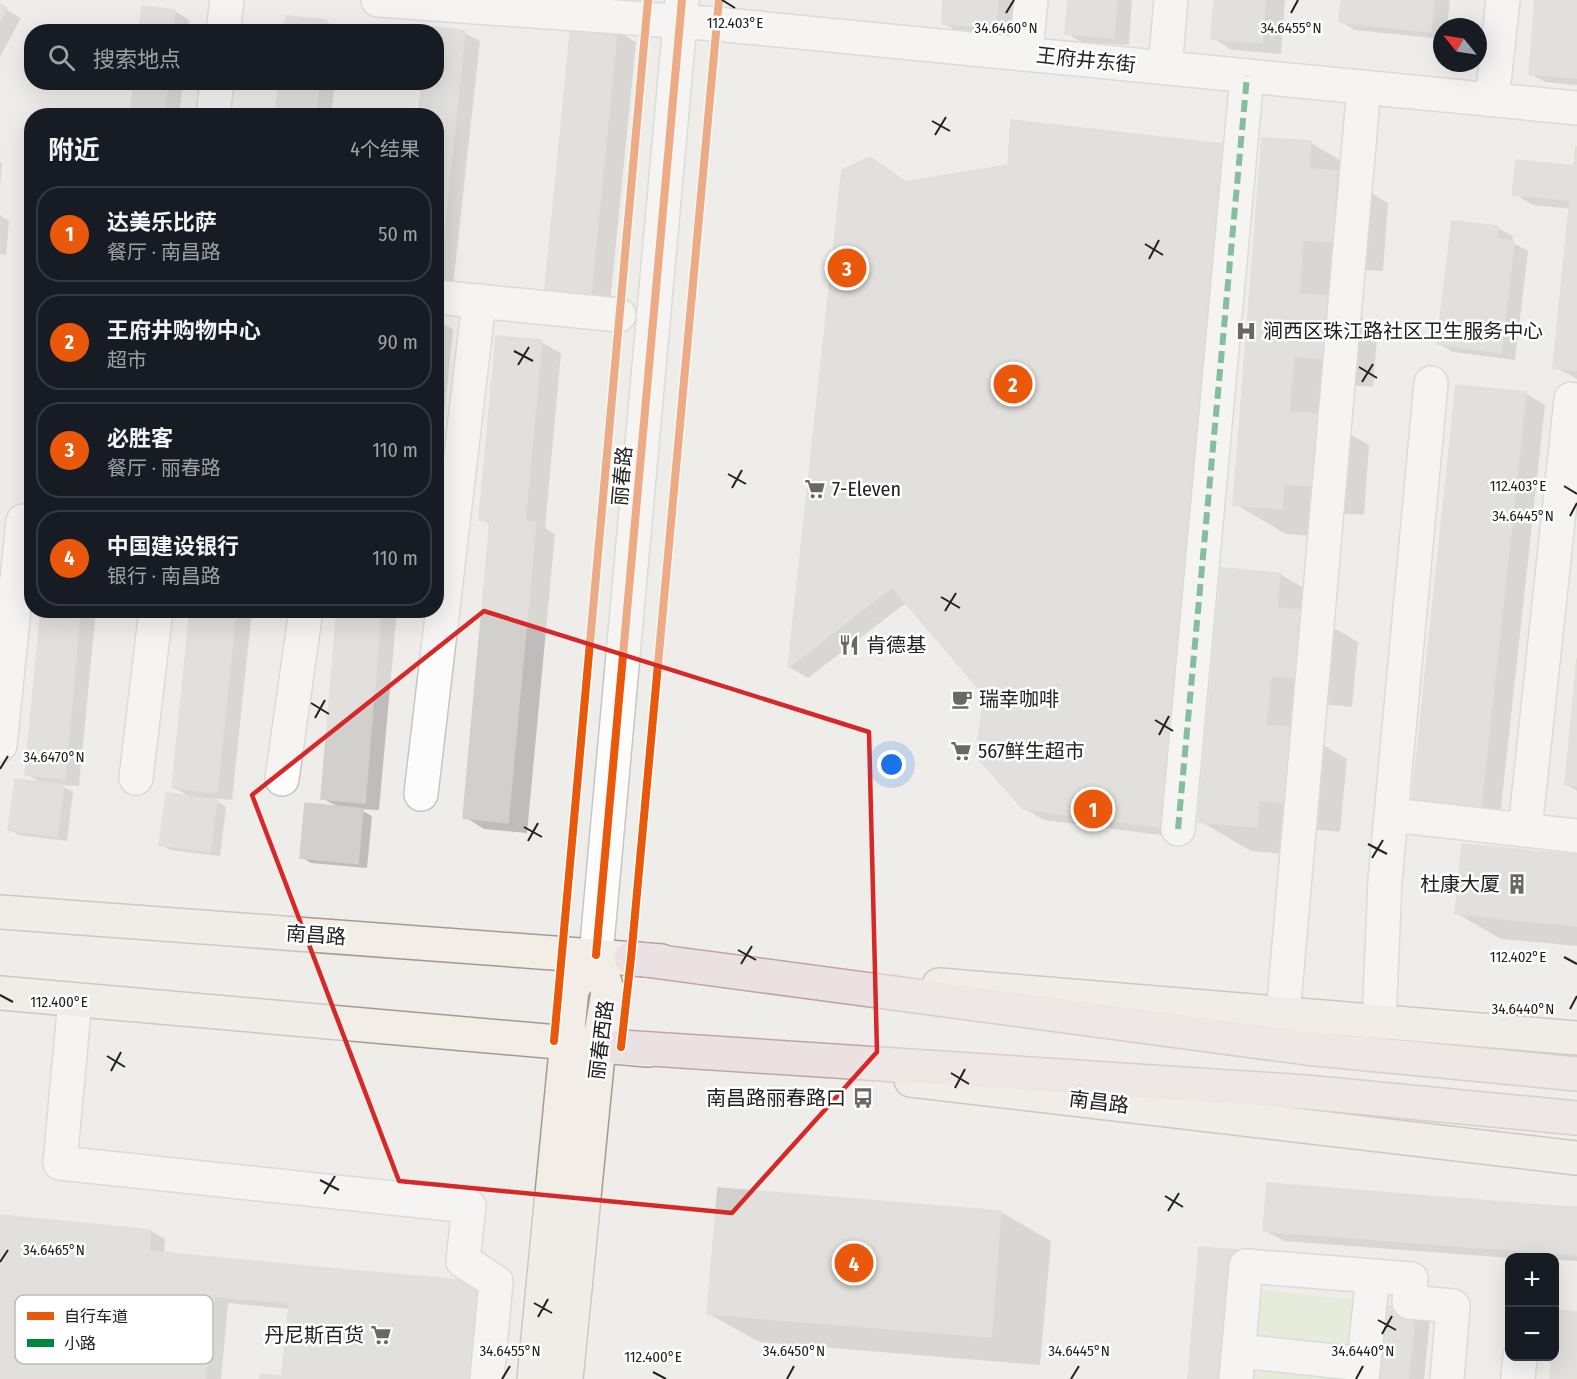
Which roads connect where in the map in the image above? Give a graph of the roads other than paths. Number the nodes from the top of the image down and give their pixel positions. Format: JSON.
{"nodes":[{"id":1,"x":227,"y":0,"type":"edge"},
{"id":2,"x":378,"y":0,"type":"edge"},
{"id":3,"x":1030,"y":0,"type":"edge"},
{"id":4,"x":1171,"y":0,"type":"edge"},
{"id":5,"x":1503,"y":0,"type":"edge"},
{"id":6,"x":681,"y":10,"type":"edge"},
{"id":7,"x":224,"y":24,"type":"edge"},
{"id":8,"x":1026,"y":54,"type":"junction"},
{"id":9,"x":1165,"y":68,"type":"junction"},
{"id":10,"x":1247,"y":76,"type":"junction"},
{"id":11,"x":1364,"y":87,"type":"junction"},
{"id":12,"x":216,"y":90,"type":"edge"},
{"id":13,"x":1492,"y":100,"type":"junction"},
{"id":14,"x":214,"y":108,"type":"edge"},
{"id":15,"x":1577,"y":108,"type":"edge"},
{"id":16,"x":444,"y":298,"type":"edge"},
{"id":17,"x":479,"y":301,"type":"junction"},
{"id":18,"x":619,"y":315,"type":"dead end"},
{"id":19,"x":1431,"y":383,"type":"dead end"},
{"id":20,"x":1571,"y":399,"type":"dead end"},
{"id":21,"x":24,"y":521,"type":"edge"},
{"id":22,"x":444,"y":546,"type":"edge"},
{"id":23,"x":155,"y":618,"type":"edge"},
{"id":24,"x":305,"y":618,"type":"edge"},
{"id":25,"x":437,"y":618,"type":"edge"},
{"id":26,"x":0,"y":745,"type":"edge"},
{"id":27,"x":136,"y":778,"type":"dead end"},
{"id":28,"x":282,"y":779,"type":"dead end"},
{"id":29,"x":421,"y":794,"type":"dead end"},
{"id":30,"x":1392,"y":815,"type":"junction"},
{"id":31,"x":1178,"y":829,"type":"dead end"},
{"id":32,"x":1525,"y":830,"type":"junction"},
{"id":33,"x":1577,"y":836,"type":"edge"},
{"id":34,"x":0,"y":912,"type":"edge"},
{"id":35,"x":596,"y":955,"type":"junction"},
{"id":36,"x":631,"y":958,"type":"junction"},
{"id":37,"x":0,"y":993,"type":"edge"},
{"id":38,"x":75,"y":1000,"type":"junction"},
{"id":39,"x":1283,"y":1014,"type":"junction"},
{"id":40,"x":1379,"y":1021,"type":"junction"},
{"id":41,"x":1577,"y":1038,"type":"edge"},
{"id":42,"x":566,"y":1042,"type":"junction"},
{"id":43,"x":610,"y":1046,"type":"junction"},
{"id":44,"x":1577,"y":1074,"type":"edge"},
{"id":45,"x":1577,"y":1118,"type":"edge"},
{"id":46,"x":1577,"y":1158,"type":"edge"},
{"id":47,"x":1373,"y":1276,"type":"junction"},
{"id":48,"x":1520,"y":1361,"type":"edge"},
{"id":49,"x":1238,"y":1365,"type":"edge"},
{"id":50,"x":1363,"y":1371,"type":"edge"},
{"id":51,"x":487,"y":1379,"type":"edge"},
{"id":52,"x":534,"y":1379,"type":"edge"},
{"id":53,"x":566,"y":1379,"type":"edge"},
{"id":54,"x":1447,"y":1379,"type":"edge"},
{"id":55,"x":1518,"y":1379,"type":"edge"}],
"edges":[{"from":1,"to":7,"type":"street"},
{"from":2,"to":6,"type":"street","name":"王府井东街"},
{"from":3,"to":8,"type":"street"},
{"from":4,"to":9,"type":"street"},
{"from":5,"to":13,"type":"street"},
{"from":6,"to":8,"type":"street","name":"王府井东街"},
{"from":6,"to":35,"type":"street","name":"丽春路"},
{"from":8,"to":9,"type":"street","name":"王府井东街"},
{"from":9,"to":10,"type":"street","name":"王府井东街"},
{"from":10,"to":11,"type":"street","name":"王府井东街"},
{"from":10,"to":31,"type":"street"},
{"from":11,"to":13,"type":"street","name":"王府井东街"},
{"from":11,"to":39,"type":"street"},
{"from":12,"to":14,"type":"street"},
{"from":13,"to":15,"type":"street","name":"王府井东街"},
{"from":16,"to":17,"type":"street"},
{"from":17,"to":18,"type":"street"},
{"from":17,"to":22,"type":"street"},
{"from":19,"to":30,"type":"street"},
{"from":20,"to":32,"type":"street"},
{"from":21,"to":26,"type":"street"},
{"from":23,"to":27,"type":"street"},
{"from":24,"to":28,"type":"street"},
{"from":25,"to":29,"type":"street"},
{"from":30,"to":32,"type":"street"},
{"from":30,"to":40,"type":"street"},
{"from":32,"to":33,"type":"street"},
{"from":34,"to":35,"type":"main road","name":"南昌路"},
{"from":35,"to":36,"type":"main road","name":"南昌路"},
{"from":35,"to":42,"type":"main road","name":"丽春西路"},
{"from":35,"to":43,"type":"main road","name":"丽春西路"},
{"from":36,"to":39,"type":"main road","name":"南昌路"},
{"from":36,"to":44,"type":"highway","name":"南昌路"},
{"from":37,"to":38,"type":"main road","name":"南昌路"},
{"from":38,"to":42,"type":"main road","name":"南昌路"},
{"from":38,"to":51,"type":"street"},
{"from":39,"to":40,"type":"main road","name":"南昌路"},
{"from":40,"to":41,"type":"main road","name":"南昌路"},
{"from":42,"to":43,"type":"main road","name":"南昌路"},
{"from":42,"to":52,"type":"main road","name":"丽春西路"},
{"from":43,"to":45,"type":"highway","name":"南昌路"},
{"from":43,"to":46,"type":"main road","name":"南昌路"},
{"from":43,"to":53,"type":"main road","name":"丽春西路"},
{"from":47,"to":49,"type":"street"},
{"from":47,"to":50,"type":"street"},
{"from":47,"to":54,"type":"street"},
{"from":48,"to":55,"type":"street"},
{"from":49,"to":50,"type":"street"}]}
